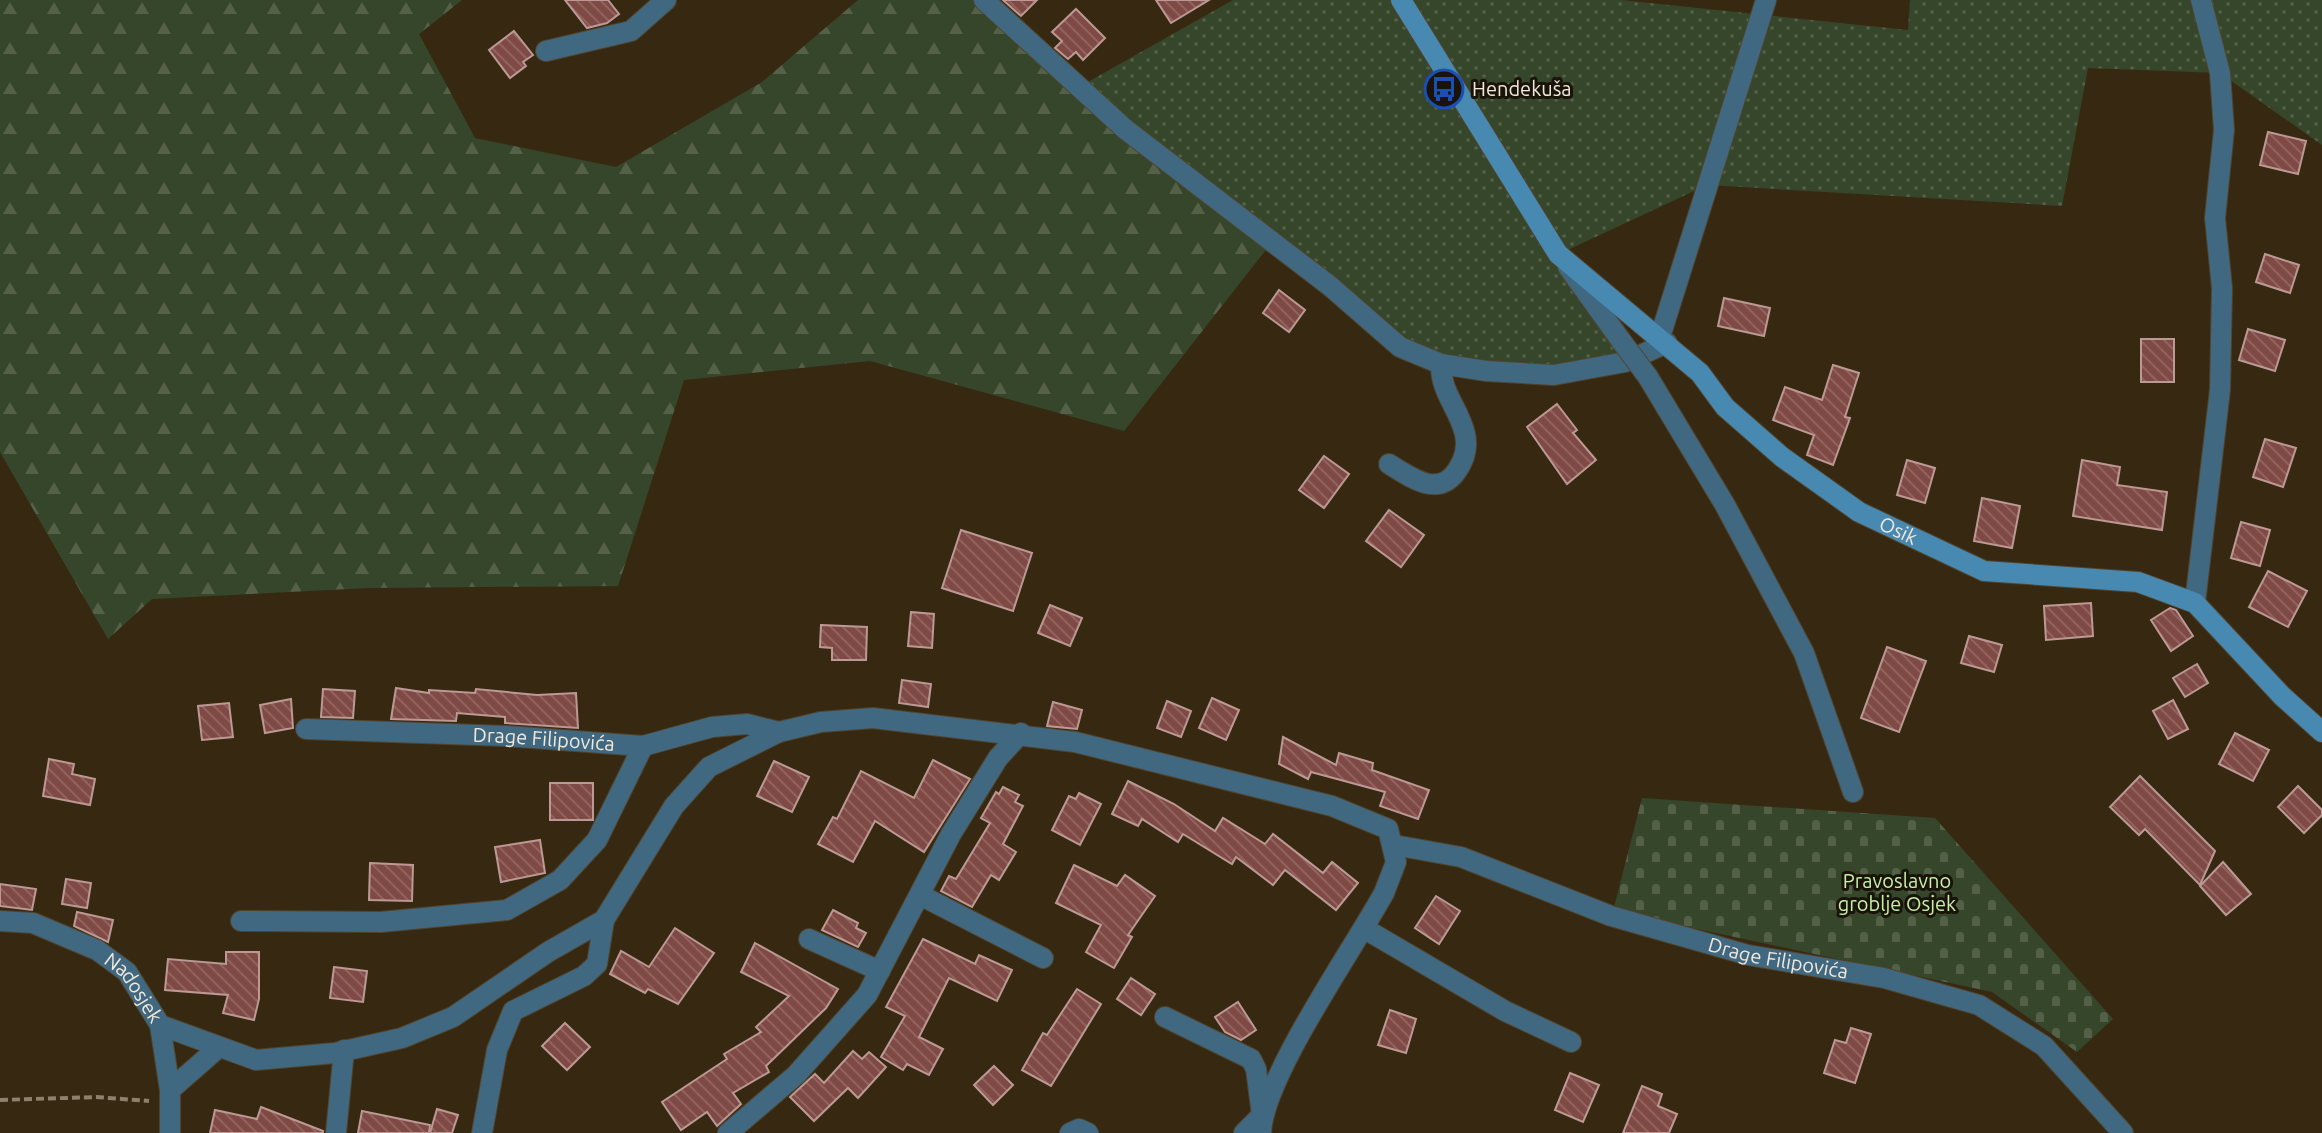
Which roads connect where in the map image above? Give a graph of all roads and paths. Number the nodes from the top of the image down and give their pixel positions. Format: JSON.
{"nodes":[{"id":1,"x":666,"y":0,"type":"edge"},
{"id":2,"x":984,"y":0,"type":"edge"},
{"id":3,"x":1401,"y":0,"type":"edge"},
{"id":4,"x":1766,"y":0,"type":"edge"},
{"id":5,"x":2201,"y":0,"type":"edge"},
{"id":6,"x":546,"y":51,"type":"dead end"},
{"id":7,"x":1558,"y":254,"type":"junction"},
{"id":8,"x":1663,"y":340,"type":"junction"},
{"id":9,"x":1441,"y":364,"type":"junction"},
{"id":10,"x":1389,"y":464,"type":"dead end"},
{"id":11,"x":2195,"y":603,"type":"junction"},
{"id":12,"x":306,"y":729,"type":"dead end"},
{"id":13,"x":779,"y":732,"type":"junction"},
{"id":14,"x":2322,"y":732,"type":"edge"},
{"id":15,"x":1021,"y":733,"type":"junction"},
{"id":16,"x":643,"y":746,"type":"junction"},
{"id":17,"x":1853,"y":792,"type":"dead end"},
{"id":18,"x":1394,"y":845,"type":"junction"},
{"id":19,"x":920,"y":895,"type":"junction"},
{"id":20,"x":604,"y":920,"type":"junction"},
{"id":21,"x":0,"y":921,"type":"edge"},
{"id":22,"x":241,"y":921,"type":"dead end"},
{"id":23,"x":1365,"y":929,"type":"junction"},
{"id":24,"x":809,"y":939,"type":"dead end"},
{"id":25,"x":1043,"y":958,"type":"dead end"},
{"id":26,"x":880,"y":971,"type":"junction"},
{"id":27,"x":1165,"y":1017,"type":"dead end"},
{"id":28,"x":160,"y":1025,"type":"junction"},
{"id":29,"x":1571,"y":1042,"type":"dead end"},
{"id":30,"x":219,"y":1047,"type":"junction"},
{"id":31,"x":344,"y":1050,"type":"junction"},
{"id":32,"x":171,"y":1097,"type":"junction"},
{"id":33,"x":0,"y":1100,"type":"edge"},
{"id":34,"x":1261,"y":1124,"type":"edge"},
{"id":35,"x":170,"y":1133,"type":"edge"},
{"id":36,"x":336,"y":1133,"type":"edge"},
{"id":37,"x":482,"y":1133,"type":"edge"},
{"id":38,"x":728,"y":1133,"type":"edge"},
{"id":39,"x":1070,"y":1133,"type":"edge"},
{"id":40,"x":1088,"y":1133,"type":"edge"},
{"id":41,"x":1244,"y":1133,"type":"edge"},
{"id":42,"x":2123,"y":1133,"type":"edge"}],
"edges":[{"from":1,"to":6,"type":"street"},
{"from":2,"to":9,"type":"street"},
{"from":3,"to":7,"type":"main road","name":"Osik"},
{"from":4,"to":8,"type":"street"},
{"from":5,"to":11,"type":"street"},
{"from":7,"to":8,"type":"main road","name":"Osik"},
{"from":7,"to":17,"type":"street","bridge":true},
{"from":8,"to":9,"type":"street"},
{"from":8,"to":11,"type":"main road","name":"Osik"},
{"from":9,"to":10,"type":"street"},
{"from":11,"to":14,"type":"main road","name":"Osik"},
{"from":12,"to":16,"type":"street","name":"Drage Filipovića"},
{"from":13,"to":15,"type":"street","name":"Drage Filipovića"},
{"from":13,"to":16,"type":"street","name":"Drage Filipovića"},
{"from":13,"to":20,"type":"street","name":"Drage Filipovića"},
{"from":15,"to":18,"type":"street","name":"Drage Filipovića"},
{"from":15,"to":19,"type":"street"},
{"from":16,"to":22,"type":"street"},
{"from":18,"to":23,"type":"street"},
{"from":18,"to":42,"type":"street","name":"Drage Filipovića"},
{"from":19,"to":25,"type":"street"},
{"from":19,"to":26,"type":"street"},
{"from":20,"to":31,"type":"street","name":"Drage Filipovića"},
{"from":20,"to":37,"type":"street","name":"Drage Filipovića"},
{"from":21,"to":28,"type":"street","name":"Nadosjek"},
{"from":23,"to":29,"type":"street"},
{"from":23,"to":34,"type":"street"},
{"from":24,"to":26,"type":"street"},
{"from":26,"to":38,"type":"street"},
{"from":27,"to":34,"type":"street"},
{"from":28,"to":30,"type":"street","name":"Drage Filipovića"},
{"from":28,"to":32,"type":"street","name":"Nadosjek"},
{"from":30,"to":31,"type":"street","name":"Drage Filipovića"},
{"from":30,"to":32,"type":"street"},
{"from":31,"to":36,"type":"street"},
{"from":32,"to":33,"type":"path"},
{"from":32,"to":35,"type":"street","name":"Nadosjek"},
{"from":34,"to":41,"type":"street"},
{"from":39,"to":40,"type":"street"}]}
